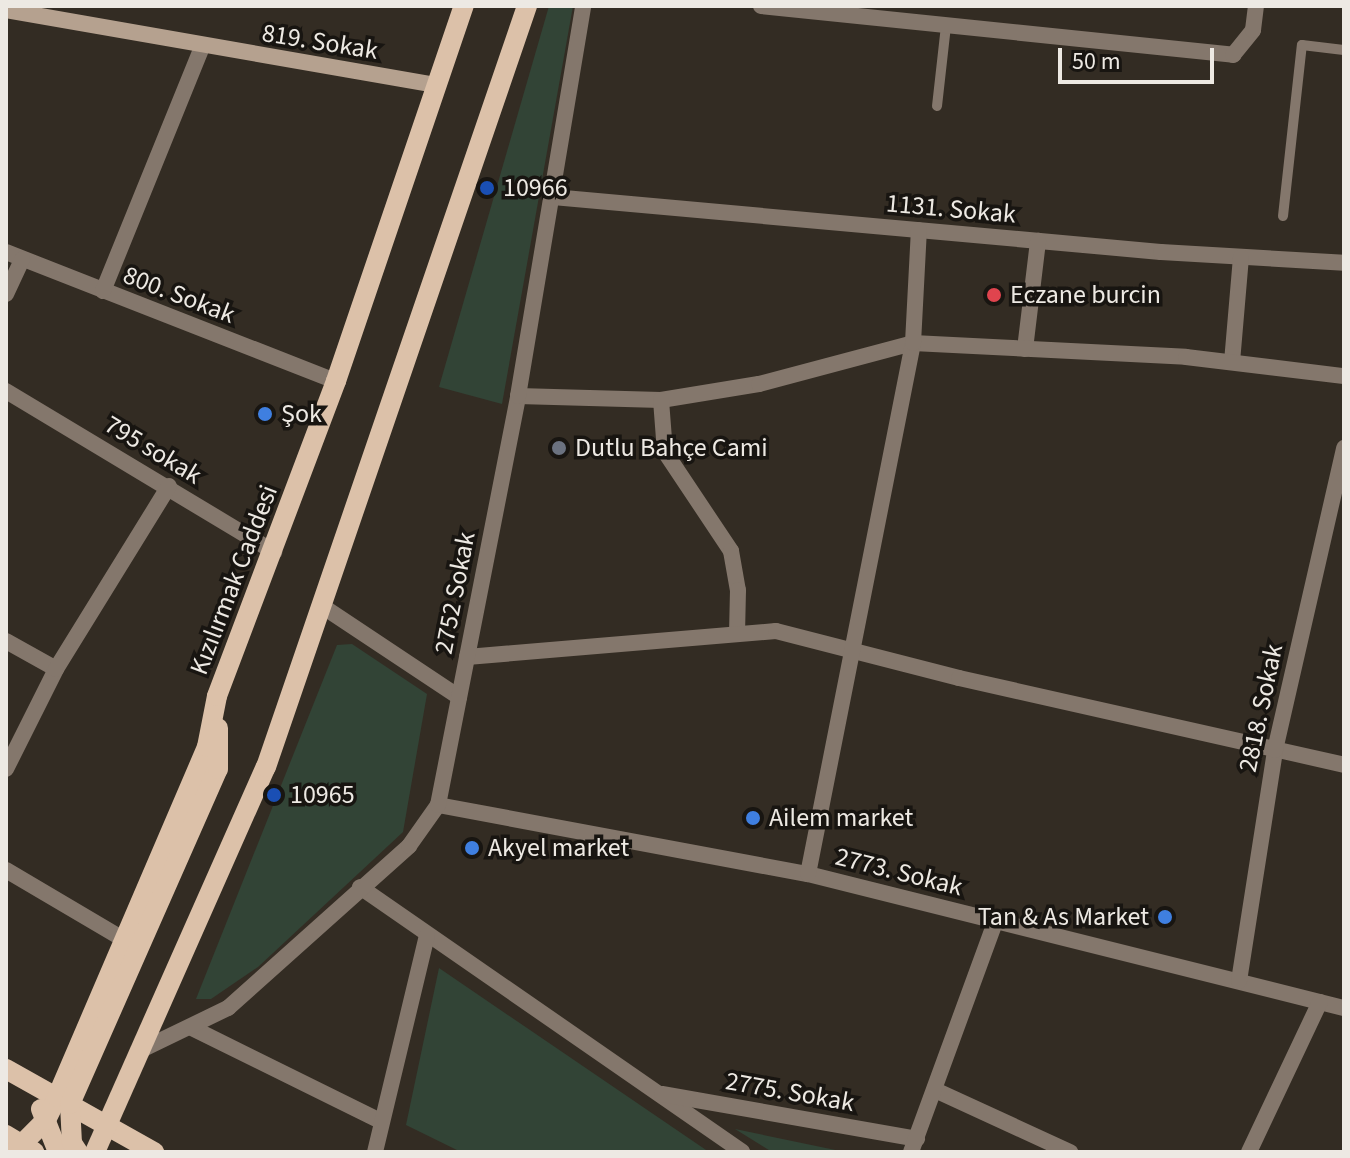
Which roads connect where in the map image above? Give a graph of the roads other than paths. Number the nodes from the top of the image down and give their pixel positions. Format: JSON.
{"nodes":[{"id":1,"x":464,"y":6,"type":"edge"},
{"id":2,"x":527,"y":6,"type":"edge"},
{"id":3,"x":583,"y":6,"type":"edge"},
{"id":4,"x":761,"y":6,"type":"edge"},
{"id":5,"x":1256,"y":6,"type":"edge"},
{"id":6,"x":6,"y":10,"type":"edge"},
{"id":7,"x":43,"y":10,"type":"edge"},
{"id":8,"x":946,"y":26,"type":"junction"},
{"id":9,"x":202,"y":47,"type":"junction"},
{"id":10,"x":1344,"y":50,"type":"edge"},
{"id":11,"x":437,"y":85,"type":"junction"},
{"id":12,"x":937,"y":106,"type":"dead end"},
{"id":13,"x":553,"y":197,"type":"junction"},
{"id":14,"x":1283,"y":216,"type":"dead end"},
{"id":15,"x":919,"y":230,"type":"junction"},
{"id":16,"x":1038,"y":241,"type":"junction"},
{"id":17,"x":14,"y":255,"type":"edge"},
{"id":18,"x":1241,"y":257,"type":"junction"},
{"id":19,"x":1344,"y":263,"type":"edge"},
{"id":20,"x":103,"y":291,"type":"junction"},
{"id":21,"x":6,"y":294,"type":"edge"},
{"id":22,"x":913,"y":343,"type":"junction"},
{"id":23,"x":1025,"y":349,"type":"junction"},
{"id":24,"x":1232,"y":362,"type":"junction"},
{"id":25,"x":1344,"y":376,"type":"edge"},
{"id":26,"x":336,"y":381,"type":"junction"},
{"id":27,"x":6,"y":391,"type":"edge"},
{"id":28,"x":518,"y":396,"type":"junction"},
{"id":29,"x":661,"y":400,"type":"junction"},
{"id":30,"x":1344,"y":448,"type":"edge"},
{"id":31,"x":169,"y":486,"type":"junction"},
{"id":32,"x":1337,"y":508,"type":"edge"},
{"id":33,"x":274,"y":552,"type":"junction"},
{"id":34,"x":325,"y":608,"type":"junction"},
{"id":35,"x":737,"y":634,"type":"junction"},
{"id":36,"x":6,"y":641,"type":"edge"},
{"id":37,"x":853,"y":652,"type":"junction"},
{"id":38,"x":467,"y":657,"type":"junction"},
{"id":39,"x":56,"y":669,"type":"junction"},
{"id":40,"x":217,"y":696,"type":"junction"},
{"id":41,"x":459,"y":697,"type":"junction"},
{"id":42,"x":1275,"y":750,"type":"junction"},
{"id":43,"x":1344,"y":765,"type":"edge"},
{"id":44,"x":6,"y":769,"type":"edge"},
{"id":45,"x":438,"y":805,"type":"junction"},
{"id":46,"x":6,"y":870,"type":"edge"},
{"id":47,"x":808,"y":874,"type":"junction"},
{"id":48,"x":360,"y":887,"type":"junction"},
{"id":49,"x":996,"y":920,"type":"junction"},
{"id":50,"x":427,"y":936,"type":"junction"},
{"id":51,"x":123,"y":939,"type":"junction"},
{"id":52,"x":1239,"y":981,"type":"junction"},
{"id":53,"x":1320,"y":1002,"type":"junction"},
{"id":54,"x":1344,"y":1008,"type":"edge"},
{"id":55,"x":190,"y":1027,"type":"junction"},
{"id":56,"x":141,"y":1050,"type":"junction"},
{"id":57,"x":6,"y":1069,"type":"edge"},
{"id":58,"x":27,"y":1081,"type":"junction"},
{"id":59,"x":935,"y":1090,"type":"junction"},
{"id":60,"x":655,"y":1093,"type":"junction"},
{"id":61,"x":64,"y":1101,"type":"junction"},
{"id":62,"x":46,"y":1120,"type":"junction"},
{"id":63,"x":380,"y":1121,"type":"junction"},
{"id":64,"x":104,"y":1123,"type":"junction"},
{"id":65,"x":18,"y":1145,"type":"edge"},
{"id":66,"x":914,"y":1146,"type":"edge"},
{"id":67,"x":58,"y":1152,"type":"edge"},
{"id":68,"x":78,"y":1152,"type":"edge"},
{"id":69,"x":95,"y":1152,"type":"edge"},
{"id":70,"x":154,"y":1152,"type":"edge"},
{"id":71,"x":375,"y":1152,"type":"edge"},
{"id":72,"x":742,"y":1152,"type":"edge"},
{"id":73,"x":1070,"y":1152,"type":"edge"},
{"id":74,"x":1249,"y":1152,"type":"edge"}],
"edges":[{"from":1,"to":11,"type":"main road","name":"Kızılırmak Caddesi"},
{"from":2,"to":34,"type":"main road"},
{"from":3,"to":13,"type":"street","name":"2752 Sokak"},
{"from":4,"to":8,"type":"street"},
{"from":5,"to":8,"type":"street"},
{"from":6,"to":7,"type":"street","name":"819. Sokak"},
{"from":7,"to":9,"type":"street","name":"819. Sokak"},
{"from":8,"to":12,"type":"lane"},
{"from":9,"to":11,"type":"street","name":"819. Sokak"},
{"from":9,"to":20,"type":"street"},
{"from":10,"to":14,"type":"lane"},
{"from":11,"to":26,"type":"main road","name":"Kızılırmak Caddesi"},
{"from":13,"to":15,"type":"street","name":"1131. Sokak"},
{"from":13,"to":28,"type":"street","name":"2752 Sokak"},
{"from":15,"to":16,"type":"street","name":"1131. Sokak"},
{"from":15,"to":22,"type":"street"},
{"from":16,"to":18,"type":"street","name":"1131. Sokak"},
{"from":16,"to":23,"type":"street"},
{"from":17,"to":20,"type":"street","name":"800. Sokak"},
{"from":17,"to":21,"type":"street"},
{"from":18,"to":19,"type":"street","name":"1131. Sokak"},
{"from":18,"to":24,"type":"street"},
{"from":20,"to":26,"type":"street","name":"800. Sokak"},
{"from":22,"to":23,"type":"street"},
{"from":22,"to":29,"type":"street"},
{"from":22,"to":37,"type":"street"},
{"from":23,"to":24,"type":"street"},
{"from":24,"to":25,"type":"street"},
{"from":26,"to":33,"type":"main road","name":"Kızılırmak Caddesi"},
{"from":27,"to":31,"type":"street","name":"795 sokak"},
{"from":28,"to":29,"type":"street"},
{"from":28,"to":38,"type":"street","name":"2752 Sokak"},
{"from":29,"to":35,"type":"street"},
{"from":30,"to":32,"type":"street","name":"2818. Sokak"},
{"from":31,"to":33,"type":"street","name":"795 sokak"},
{"from":31,"to":39,"type":"street"},
{"from":32,"to":42,"type":"street","name":"2818. Sokak"},
{"from":33,"to":40,"type":"main road","name":"Kızılırmak Caddesi"},
{"from":34,"to":41,"type":"street"},
{"from":34,"to":56,"type":"main road"},
{"from":35,"to":37,"type":"street"},
{"from":35,"to":38,"type":"street"},
{"from":36,"to":39,"type":"street"},
{"from":37,"to":42,"type":"street"},
{"from":37,"to":47,"type":"street"},
{"from":38,"to":41,"type":"street","name":"2752 Sokak"},
{"from":39,"to":44,"type":"street"},
{"from":40,"to":51,"type":"main road","name":"Kızılırmak Caddesi"},
{"from":40,"to":61,"type":"main road"},
{"from":41,"to":45,"type":"street","name":"2752 Sokak"},
{"from":42,"to":43,"type":"street"},
{"from":42,"to":52,"type":"street","name":"2818. Sokak"},
{"from":45,"to":47,"type":"street","name":"2773. Sokak"},
{"from":45,"to":48,"type":"street","name":"2752 Sokak"},
{"from":46,"to":51,"type":"street"},
{"from":47,"to":49,"type":"street","name":"2773. Sokak"},
{"from":48,"to":50,"type":"street"},
{"from":48,"to":55,"type":"street","name":"2752 Sokak"},
{"from":49,"to":52,"type":"street","name":"2773. Sokak"},
{"from":49,"to":59,"type":"street"},
{"from":50,"to":60,"type":"street"},
{"from":50,"to":63,"type":"street"},
{"from":51,"to":61,"type":"main road","name":"Kızılırmak Caddesi"},
{"from":52,"to":53,"type":"street","name":"2773. Sokak"},
{"from":53,"to":54,"type":"street","name":"2773. Sokak"},
{"from":53,"to":74,"type":"street"},
{"from":55,"to":56,"type":"street","name":"2752 Sokak"},
{"from":55,"to":63,"type":"street"},
{"from":56,"to":64,"type":"main road"},
{"from":57,"to":58,"type":"main road"},
{"from":58,"to":61,"type":"main road"},
{"from":58,"to":62,"type":"main road"},
{"from":59,"to":66,"type":"street"},
{"from":59,"to":73,"type":"street"},
{"from":60,"to":66,"type":"street","name":"2775. Sokak"},
{"from":60,"to":72,"type":"street"},
{"from":61,"to":62,"type":"main road","name":"Kızılırmak Caddesi"},
{"from":61,"to":64,"type":"main road"},
{"from":61,"to":68,"type":"main road"},
{"from":62,"to":65,"type":"main road","name":"Kızılırmak Caddesi"},
{"from":62,"to":67,"type":"main road"},
{"from":63,"to":71,"type":"street"},
{"from":64,"to":69,"type":"main road"},
{"from":64,"to":70,"type":"main road"}]}
